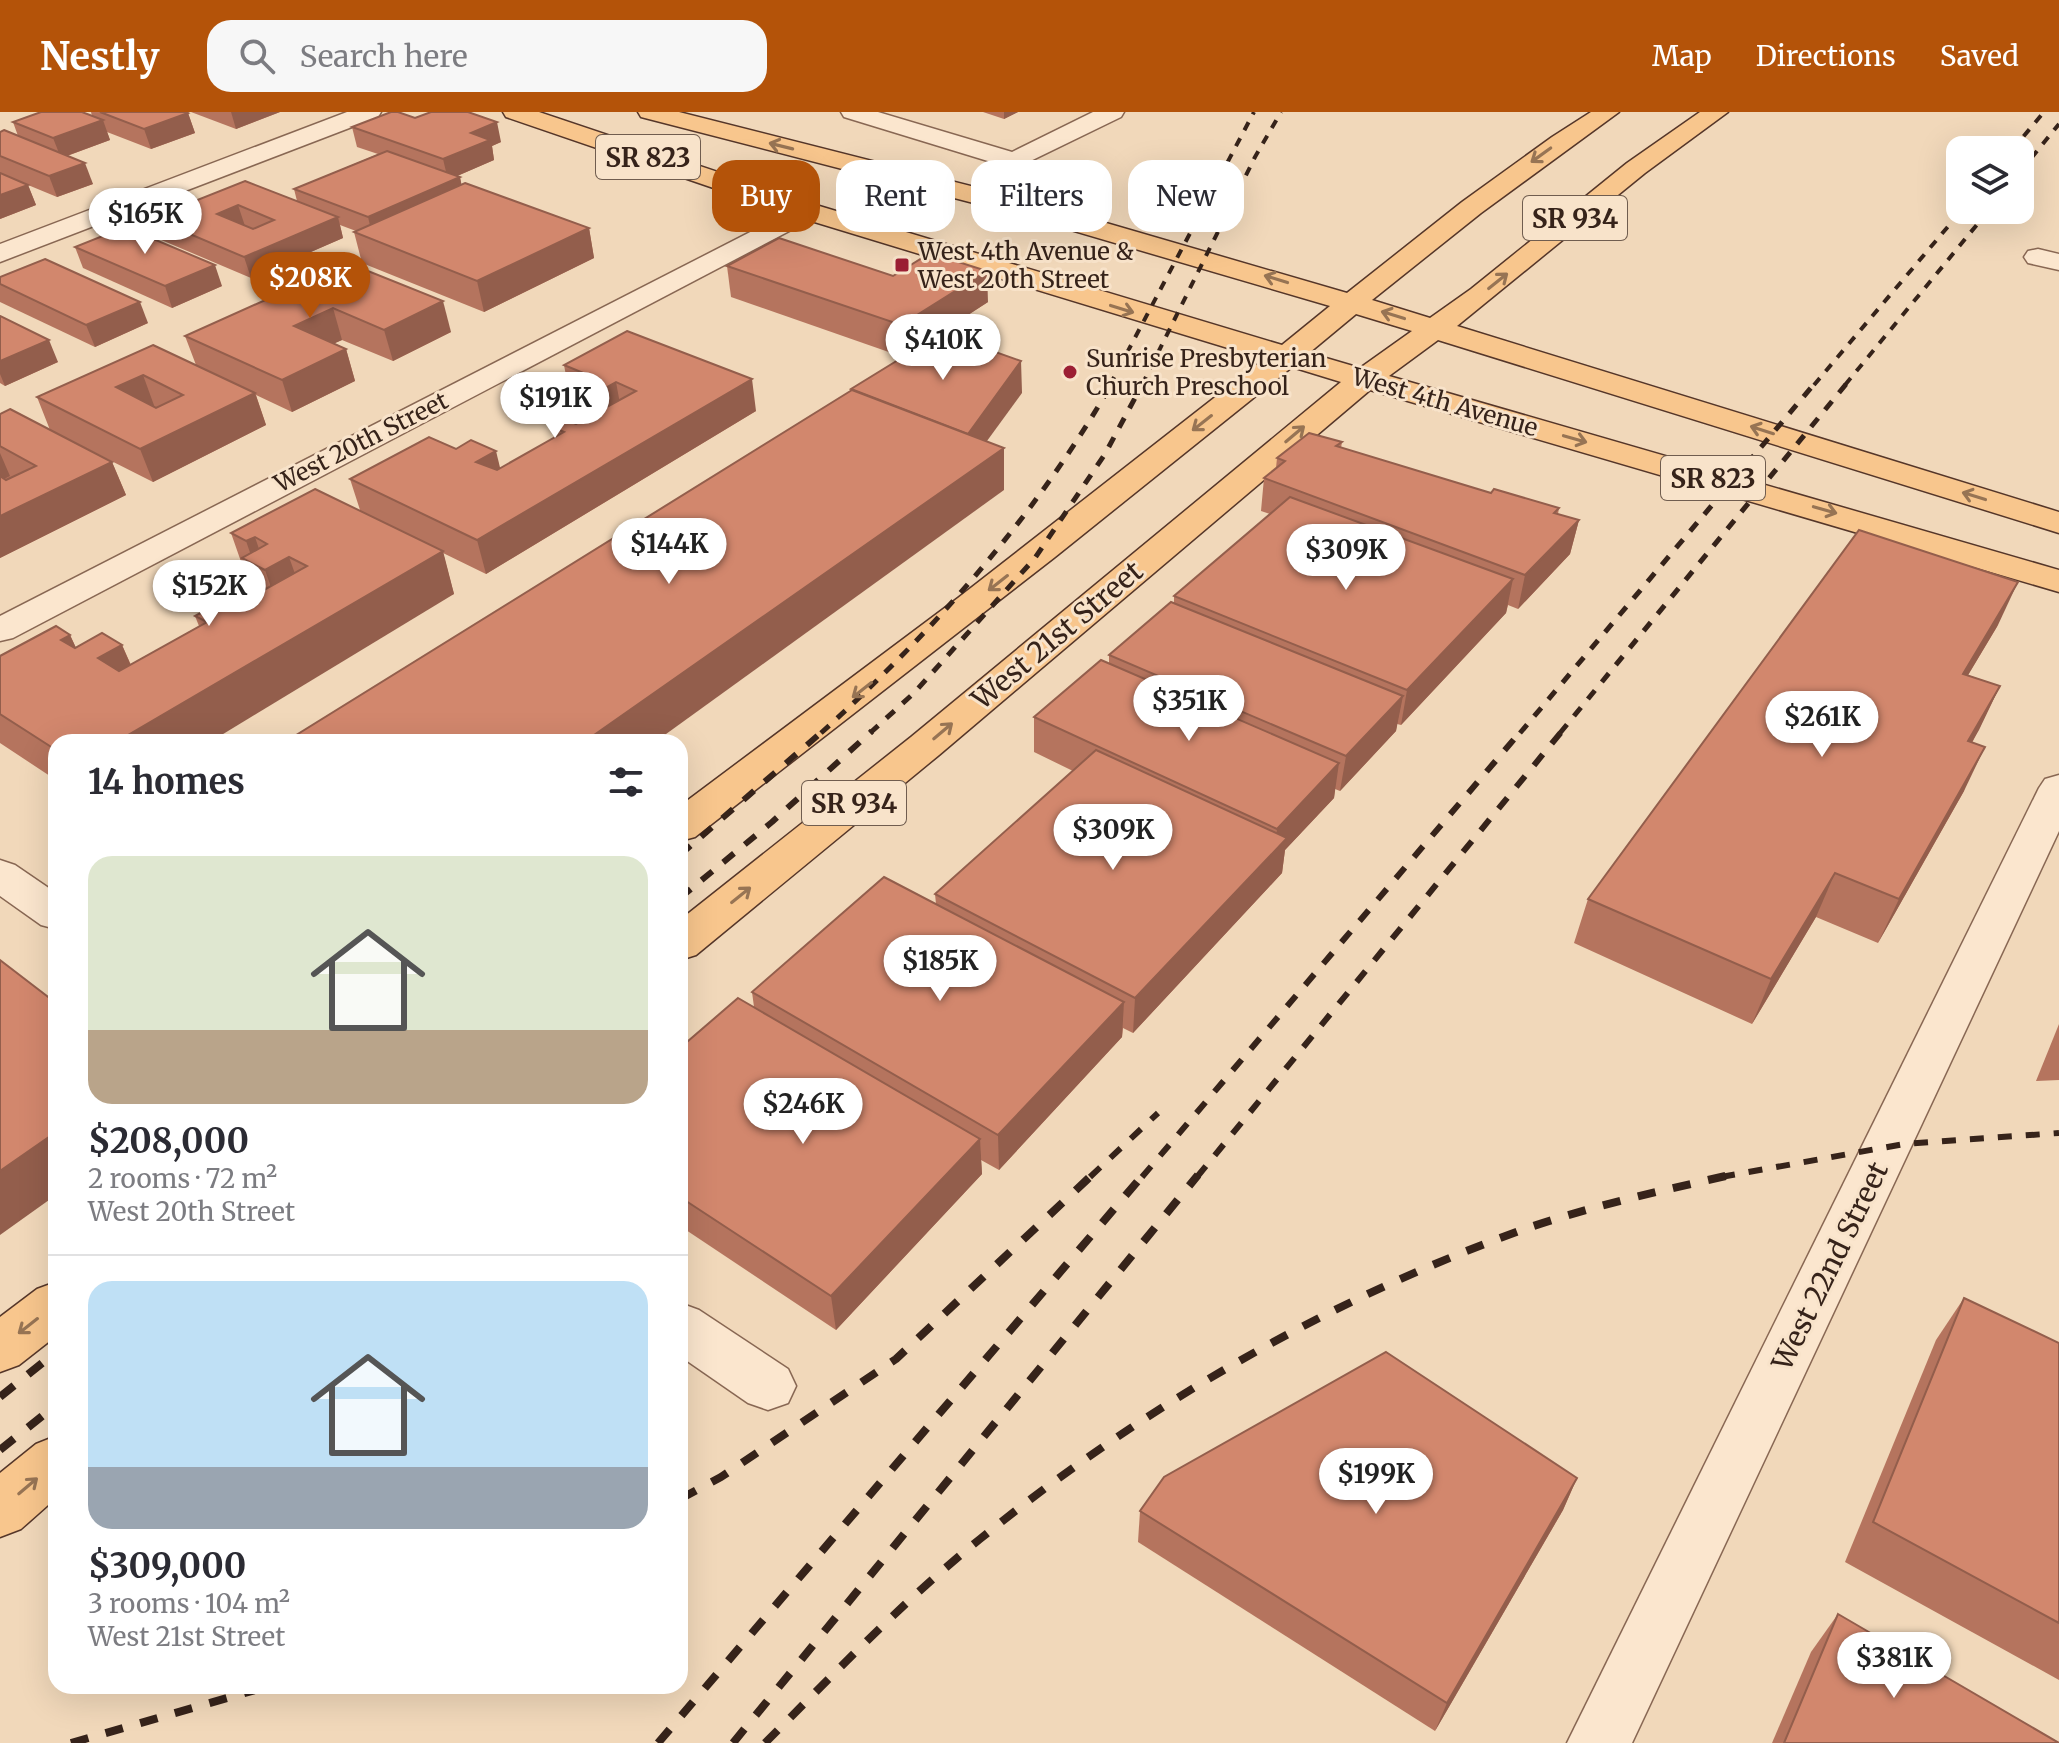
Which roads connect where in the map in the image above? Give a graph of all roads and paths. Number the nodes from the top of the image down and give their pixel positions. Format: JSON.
{"nodes":[{"id":1,"x":369,"y":112,"type":"edge"},
{"id":2,"x":515,"y":112,"type":"edge"},
{"id":3,"x":650,"y":112,"type":"edge"},
{"id":4,"x":853,"y":112,"type":"edge"},
{"id":5,"x":1112,"y":112,"type":"edge"},
{"id":6,"x":1607,"y":112,"type":"edge"},
{"id":7,"x":1716,"y":112,"type":"edge"},
{"id":8,"x":712,"y":179,"type":"edge"},
{"id":9,"x":820,"y":215,"type":"edge"},
{"id":10,"x":767,"y":232,"type":"edge"},
{"id":11,"x":0,"y":254,"type":"edge"},
{"id":12,"x":1350,"y":302,"type":"junction"},
{"id":13,"x":1435,"y":327,"type":"junction"},
{"id":14,"x":1285,"y":357,"type":"junction"},
{"id":15,"x":1365,"y":379,"type":"junction"},
{"id":16,"x":2059,"y":523,"type":"edge"},
{"id":17,"x":2059,"y":581,"type":"edge"},
{"id":18,"x":0,"y":630,"type":"edge"},
{"id":19,"x":2059,"y":788,"type":"edge"},
{"id":20,"x":688,"y":821,"type":"edge"},
{"id":21,"x":0,"y":875,"type":"edge"},
{"id":22,"x":48,"y":908,"type":"edge"},
{"id":23,"x":688,"y":938,"type":"edge"},
{"id":24,"x":48,"y":1311,"type":"edge"},
{"id":25,"x":688,"y":1331,"type":"edge"},
{"id":26,"x":0,"y":1348,"type":"edge"},
{"id":27,"x":768,"y":1386,"type":"dead end"},
{"id":28,"x":48,"y":1469,"type":"edge"},
{"id":29,"x":0,"y":1510,"type":"edge"},
{"id":30,"x":1599,"y":1743,"type":"edge"}],
"edges":[{"from":1,"to":11,"type":"street"},
{"from":2,"to":8,"type":"main road","name":"West 4th Avenue","number":"SR 823"},
{"from":12,"to":3,"type":"main road","number":"SR 823","one_way":true},
{"from":4,"to":5,"type":"street"},
{"from":6,"to":12,"type":"main road","number":"SR 934","one_way":true},
{"from":13,"to":7,"type":"main road","number":"SR 934","one_way":true},
{"from":9,"to":14,"type":"main road","name":"West 4th Avenue","number":"SR 823","one_way":true},
{"from":10,"to":18,"type":"street","name":"West 20th Street"},
{"from":13,"to":12,"type":"main road","number":"SR 823","one_way":true},
{"from":12,"to":14,"type":"main road","number":"SR 934"},
{"from":13,"to":15,"type":"main road","name":"West 21st Street","number":"SR 934"},
{"from":16,"to":13,"type":"main road","number":"SR 823","one_way":true},
{"from":14,"to":15,"type":"main road","name":"West 4th Avenue","number":"SR 823"},
{"from":14,"to":20,"type":"main road","number":"SR 934","one_way":true},
{"from":15,"to":17,"type":"main road","name":"West 4th Avenue","number":"SR 823","one_way":true},
{"from":23,"to":15,"type":"main road","name":"West 21st Street","number":"SR 934","one_way":true},
{"from":19,"to":30,"type":"street","name":"West 22nd Street"},
{"from":21,"to":22,"type":"street"},
{"from":24,"to":26,"type":"main road","one_way":true},
{"from":25,"to":27,"type":"street"},
{"from":29,"to":28,"type":"main road","one_way":true}]}
